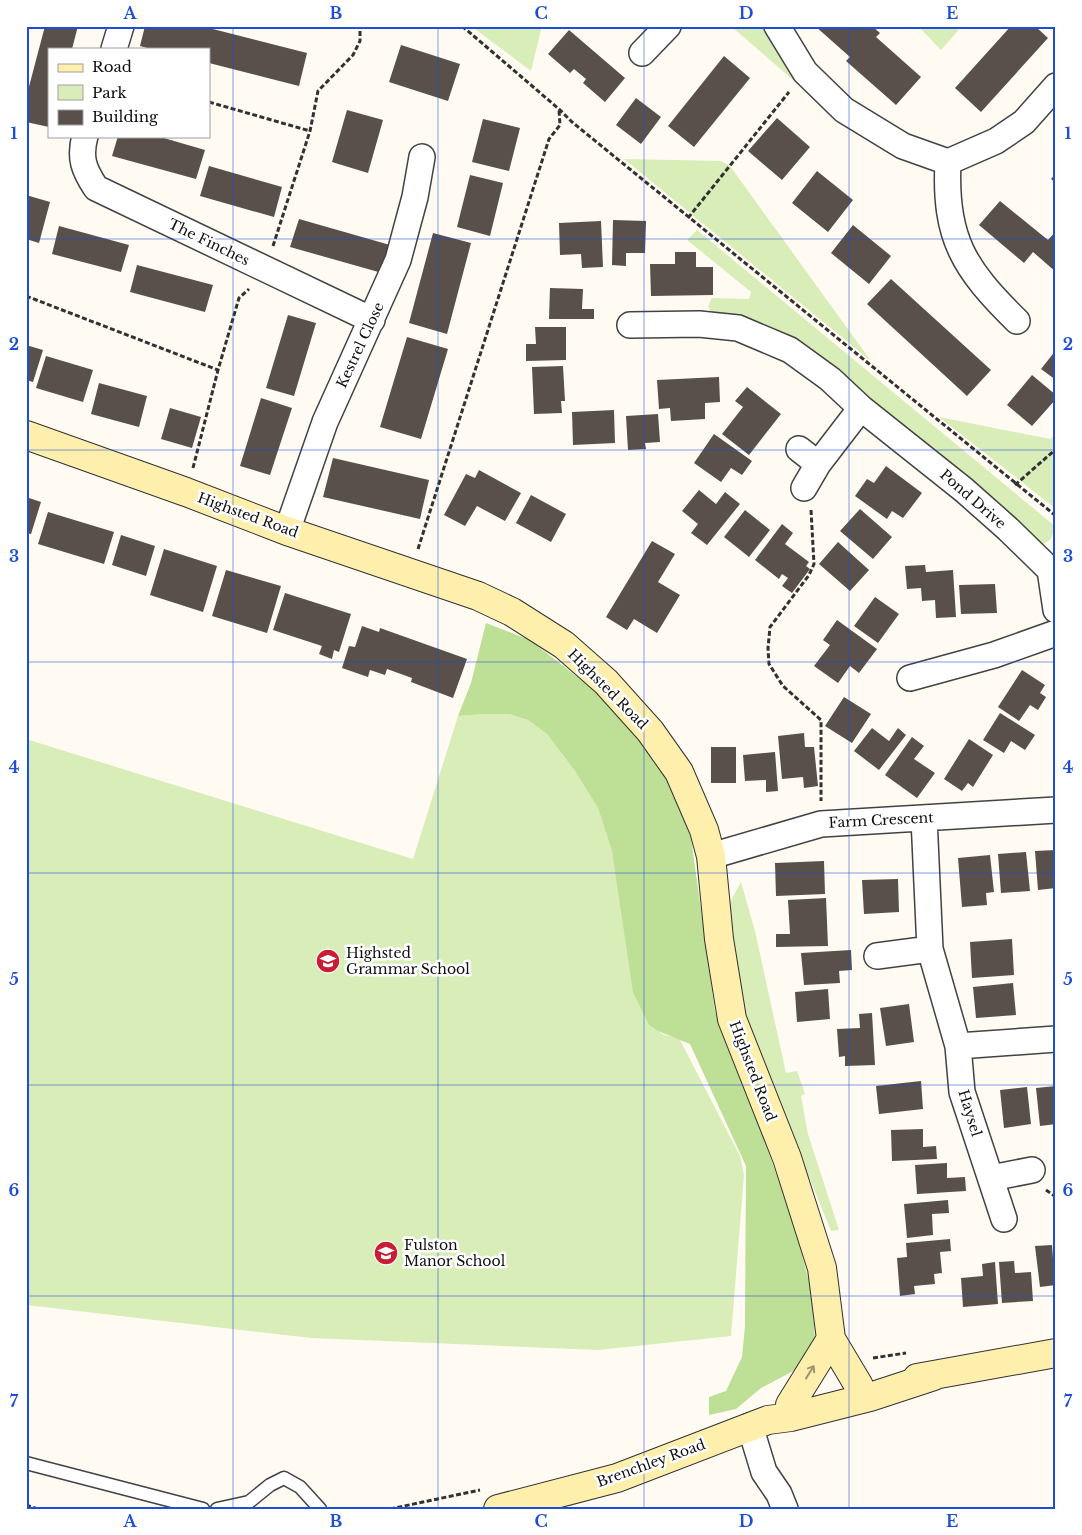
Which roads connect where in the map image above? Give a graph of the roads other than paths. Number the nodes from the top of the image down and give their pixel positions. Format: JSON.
{"nodes":[{"id":1,"x":121,"y":26,"type":"edge"},
{"id":2,"x":668,"y":26,"type":"edge"},
{"id":3,"x":777,"y":26,"type":"edge"},
{"id":4,"x":114,"y":48,"type":"edge"},
{"id":5,"x":642,"y":52,"type":"dead end"},
{"id":6,"x":1056,"y":86,"type":"edge"},
{"id":7,"x":86,"y":138,"type":"edge"},
{"id":8,"x":422,"y":157,"type":"dead end"},
{"id":9,"x":948,"y":162,"type":"junction"},
{"id":10,"x":372,"y":320,"type":"junction"},
{"id":11,"x":1017,"y":321,"type":"dead end"},
{"id":12,"x":630,"y":325,"type":"dead end"},
{"id":13,"x":862,"y":408,"type":"junction"},
{"id":14,"x":26,"y":435,"type":"edge"},
{"id":15,"x":799,"y":449,"type":"dead end"},
{"id":16,"x":818,"y":464,"type":"junction"},
{"id":17,"x":804,"y":488,"type":"road end"},
{"id":18,"x":287,"y":531,"type":"junction"},
{"id":19,"x":1056,"y":610,"type":"edge"},
{"id":20,"x":1056,"y":633,"type":"edge"},
{"id":21,"x":910,"y":678,"type":"dead end"},
{"id":22,"x":1056,"y":810,"type":"edge"},
{"id":23,"x":924,"y":818,"type":"junction"},
{"id":24,"x":711,"y":856,"type":"junction"},
{"id":25,"x":930,"y":949,"type":"junction"},
{"id":26,"x":877,"y":956,"type":"dead end"},
{"id":27,"x":1056,"y":1039,"type":"edge"},
{"id":28,"x":958,"y":1046,"type":"junction"},
{"id":29,"x":1032,"y":1170,"type":"dead end"},
{"id":30,"x":991,"y":1178,"type":"junction"},
{"id":31,"x":1004,"y":1219,"type":"dead end"},
{"id":32,"x":831,"y":1339,"type":"junction"},
{"id":33,"x":1056,"y":1353,"type":"edge"},
{"id":34,"x":858,"y":1395,"type":"junction"},
{"id":35,"x":769,"y":1417,"type":"junction"},
{"id":36,"x":26,"y":1464,"type":"edge"},
{"id":37,"x":501,"y":1508,"type":"edge"},
{"id":38,"x":203,"y":1509,"type":"edge"},
{"id":39,"x":217,"y":1509,"type":"edge"},
{"id":40,"x":320,"y":1509,"type":"edge"},
{"id":41,"x":785,"y":1509,"type":"edge"}],
"edges":[{"from":1,"to":4,"type":"street"},
{"from":2,"to":5,"type":"street"},
{"from":3,"to":9,"type":"street"},
{"from":6,"to":9,"type":"street"},
{"from":7,"to":10,"type":"street","name":"The Finches"},
{"from":8,"to":10,"type":"street","name":"Kestrel Close"},
{"from":9,"to":11,"type":"street"},
{"from":10,"to":18,"type":"street","name":"Kestrel Close"},
{"from":12,"to":13,"type":"street","name":"Pond Drive"},
{"from":13,"to":16,"type":"street"},
{"from":13,"to":19,"type":"street","name":"Pond Drive"},
{"from":14,"to":18,"type":"street","name":"Highsted Road"},
{"from":15,"to":16,"type":"street"},
{"from":16,"to":17,"type":"street"},
{"from":18,"to":24,"type":"street","name":"Highsted Road"},
{"from":20,"to":21,"type":"street"},
{"from":22,"to":23,"type":"street","name":"Farm Crescent"},
{"from":23,"to":24,"type":"street","name":"Farm Crescent"},
{"from":23,"to":25,"type":"street","name":"Haysel"},
{"from":24,"to":32,"type":"street","name":"Highsted Road"},
{"from":25,"to":26,"type":"street"},
{"from":25,"to":28,"type":"street","name":"Haysel"},
{"from":27,"to":28,"type":"street"},
{"from":28,"to":30,"type":"street","name":"Haysel"},
{"from":29,"to":30,"type":"street"},
{"from":30,"to":31,"type":"street","name":"Haysel"},
{"from":32,"to":34,"type":"street","name":"Highsted Road"},
{"from":35,"to":32,"type":"street","one_way":true},
{"from":33,"to":34,"type":"street","name":"Brenchley Road"},
{"from":34,"to":35,"type":"street","name":"Brenchley Road"},
{"from":35,"to":37,"type":"street","name":"Brenchley Road"},
{"from":35,"to":41,"type":"street"},
{"from":36,"to":38,"type":"lane"},
{"from":39,"to":40,"type":"lane"}]}
